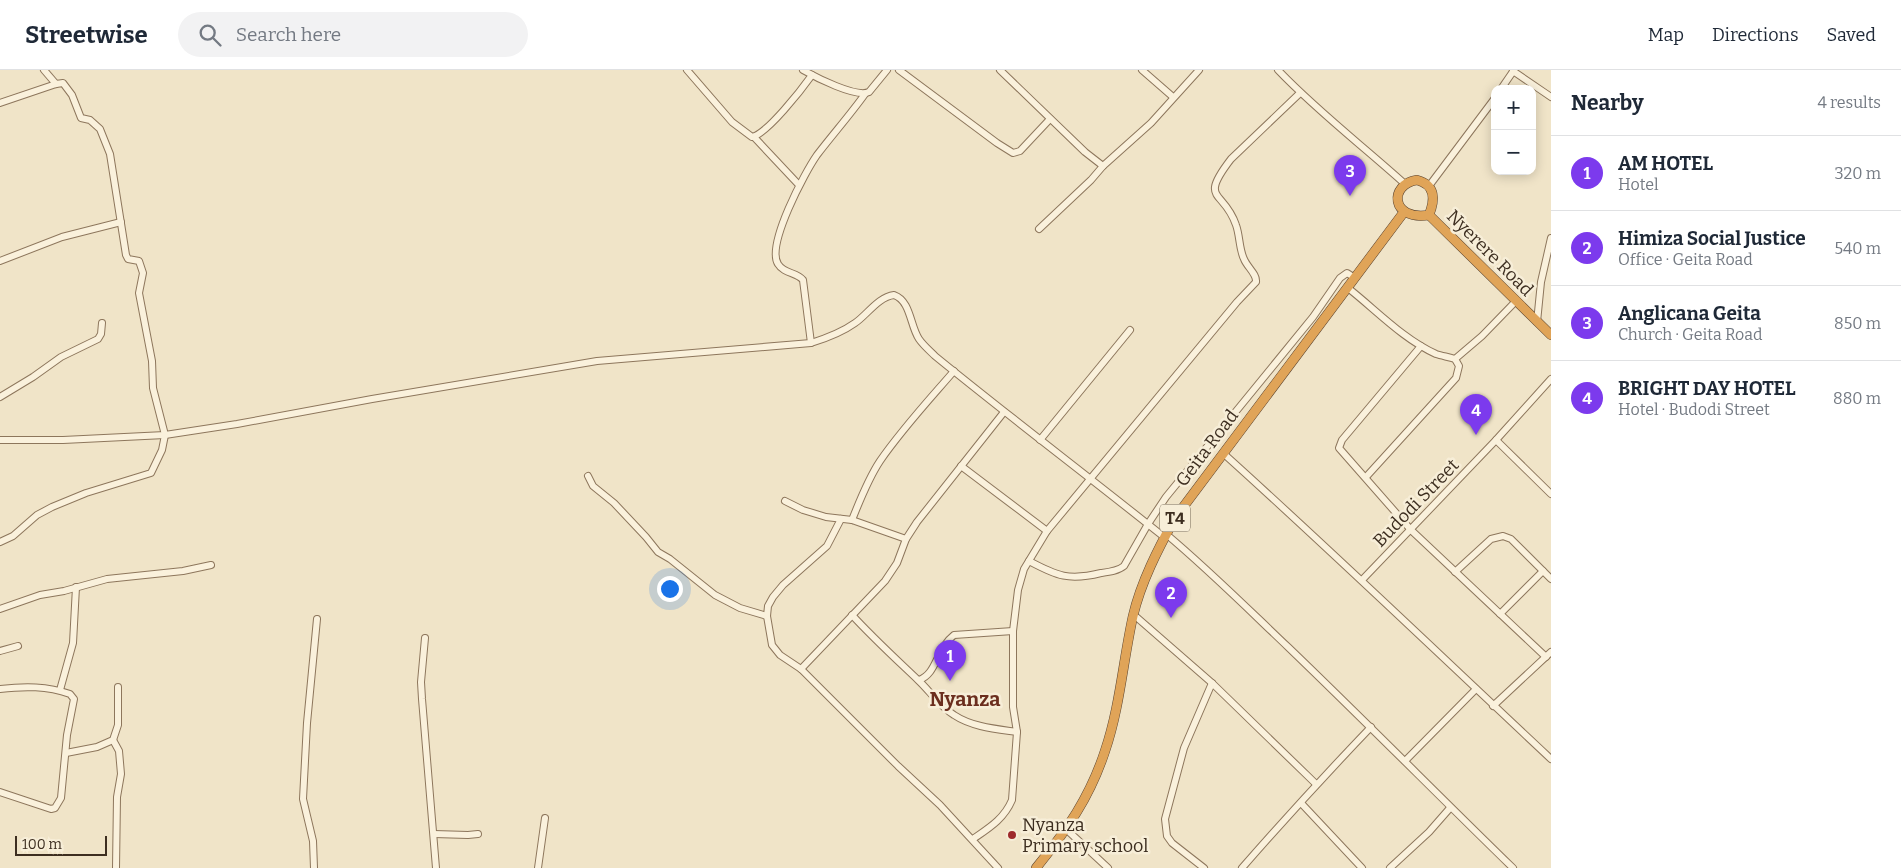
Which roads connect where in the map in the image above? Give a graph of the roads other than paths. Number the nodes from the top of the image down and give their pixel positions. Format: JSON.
{"nodes":[{"id":1,"x":44,"y":70,"type":"edge"},
{"id":2,"x":687,"y":70,"type":"edge"},
{"id":3,"x":803,"y":70,"type":"edge"},
{"id":4,"x":887,"y":70,"type":"edge"},
{"id":5,"x":899,"y":70,"type":"edge"},
{"id":6,"x":1000,"y":70,"type":"edge"},
{"id":7,"x":1142,"y":70,"type":"edge"},
{"id":8,"x":1199,"y":70,"type":"edge"},
{"id":9,"x":1278,"y":70,"type":"edge"},
{"id":10,"x":1513,"y":71,"type":"edge"},
{"id":11,"x":812,"y":75,"type":"junction"},
{"id":12,"x":56,"y":84,"type":"junction"},
{"id":13,"x":1504,"y":85,"type":"edge"},
{"id":14,"x":1300,"y":93,"type":"junction"},
{"id":15,"x":865,"y":94,"type":"junction"},
{"id":16,"x":1173,"y":97,"type":"junction"},
{"id":17,"x":1551,"y":97,"type":"edge"},
{"id":18,"x":0,"y":103,"type":"edge"},
{"id":19,"x":1491,"y":103,"type":"edge"},
{"id":20,"x":1050,"y":119,"type":"junction"},
{"id":21,"x":754,"y":137,"type":"junction"},
{"id":22,"x":1103,"y":166,"type":"junction"},
{"id":23,"x":1405,"y":184,"type":"junction"},
{"id":24,"x":799,"y":185,"type":"junction"},
{"id":25,"x":1428,"y":186,"type":"junction"},
{"id":26,"x":1404,"y":212,"type":"junction"},
{"id":27,"x":1429,"y":215,"type":"junction"},
{"id":28,"x":121,"y":222,"type":"junction"},
{"id":29,"x":1039,"y":229,"type":"dead end"},
{"id":30,"x":1551,"y":238,"type":"edge"},
{"id":31,"x":0,"y":261,"type":"edge"},
{"id":32,"x":1355,"y":278,"type":"junction"},
{"id":33,"x":1348,"y":288,"type":"junction"},
{"id":34,"x":1516,"y":301,"type":"junction"},
{"id":35,"x":1537,"y":322,"type":"junction"},
{"id":36,"x":102,"y":323,"type":"dead end"},
{"id":37,"x":1130,"y":330,"type":"dead end"},
{"id":38,"x":1551,"y":335,"type":"edge"},
{"id":39,"x":811,"y":342,"type":"junction"},
{"id":40,"x":1421,"y":346,"type":"junction"},
{"id":41,"x":1455,"y":359,"type":"junction"},
{"id":42,"x":954,"y":371,"type":"junction"},
{"id":43,"x":1551,"y":379,"type":"edge"},
{"id":44,"x":0,"y":397,"type":"edge"},
{"id":45,"x":1004,"y":412,"type":"junction"},
{"id":46,"x":168,"y":434,"type":"junction"},
{"id":47,"x":0,"y":440,"type":"edge"},
{"id":48,"x":1040,"y":440,"type":"junction"},
{"id":49,"x":1496,"y":440,"type":"junction"},
{"id":50,"x":1224,"y":454,"type":"junction"},
{"id":51,"x":961,"y":466,"type":"junction"},
{"id":52,"x":588,"y":476,"type":"dead end"},
{"id":53,"x":1366,"y":477,"type":"junction"},
{"id":54,"x":1091,"y":478,"type":"junction"},
{"id":55,"x":1551,"y":494,"type":"edge"},
{"id":56,"x":785,"y":501,"type":"dead end"},
{"id":57,"x":841,"y":519,"type":"junction"},
{"id":58,"x":852,"y":520,"type":"junction"},
{"id":59,"x":1148,"y":524,"type":"junction"},
{"id":60,"x":1410,"y":530,"type":"junction"},
{"id":61,"x":1047,"y":531,"type":"junction"},
{"id":62,"x":1165,"y":536,"type":"junction"},
{"id":63,"x":906,"y":539,"type":"junction"},
{"id":64,"x":0,"y":542,"type":"edge"},
{"id":65,"x":1029,"y":560,"type":"junction"},
{"id":66,"x":211,"y":565,"type":"dead end"},
{"id":67,"x":1543,"y":571,"type":"junction"},
{"id":68,"x":1455,"y":572,"type":"junction"},
{"id":69,"x":1551,"y":579,"type":"edge"},
{"id":70,"x":1362,"y":580,"type":"junction"},
{"id":71,"x":76,"y":587,"type":"junction"},
{"id":72,"x":0,"y":609,"type":"edge"},
{"id":73,"x":1500,"y":614,"type":"junction"},
{"id":74,"x":852,"y":615,"type":"junction"},
{"id":75,"x":1134,"y":615,"type":"junction"},
{"id":76,"x":766,"y":616,"type":"junction"},
{"id":77,"x":317,"y":619,"type":"dead end"},
{"id":78,"x":1013,"y":631,"type":"junction"},
{"id":79,"x":425,"y":638,"type":"dead end"},
{"id":80,"x":18,"y":646,"type":"dead end"},
{"id":81,"x":0,"y":651,"type":"edge"},
{"id":82,"x":1551,"y":652,"type":"edge"},
{"id":83,"x":1546,"y":657,"type":"junction"},
{"id":84,"x":801,"y":669,"type":"junction"},
{"id":85,"x":918,"y":680,"type":"junction"},
{"id":86,"x":1212,"y":683,"type":"junction"},
{"id":87,"x":118,"y":687,"type":"dead end"},
{"id":88,"x":0,"y":689,"type":"edge"},
{"id":89,"x":1476,"y":689,"type":"junction"},
{"id":90,"x":60,"y":690,"type":"junction"},
{"id":91,"x":1494,"y":706,"type":"junction"},
{"id":92,"x":1371,"y":727,"type":"junction"},
{"id":93,"x":1017,"y":732,"type":"junction"},
{"id":94,"x":113,"y":740,"type":"junction"},
{"id":95,"x":1551,"y":748,"type":"edge"},
{"id":96,"x":66,"y":753,"type":"junction"},
{"id":97,"x":1545,"y":754,"type":"junction"},
{"id":98,"x":1551,"y":759,"type":"edge"},
{"id":99,"x":1405,"y":761,"type":"junction"},
{"id":100,"x":1316,"y":784,"type":"junction"},
{"id":101,"x":0,"y":792,"type":"edge"},
{"id":102,"x":1301,"y":803,"type":"junction"},
{"id":103,"x":1450,"y":808,"type":"junction"},
{"id":104,"x":545,"y":818,"type":"dead end"},
{"id":105,"x":1067,"y":830,"type":"junction"},
{"id":106,"x":434,"y":834,"type":"junction"},
{"id":107,"x":478,"y":834,"type":"dead end"},
{"id":108,"x":973,"y":839,"type":"junction"},
{"id":109,"x":116,"y":868,"type":"edge"},
{"id":110,"x":314,"y":868,"type":"edge"},
{"id":111,"x":436,"y":868,"type":"edge"},
{"id":112,"x":538,"y":868,"type":"edge"},
{"id":113,"x":998,"y":868,"type":"edge"},
{"id":114,"x":1036,"y":868,"type":"edge"},
{"id":115,"x":1108,"y":868,"type":"edge"},
{"id":116,"x":1204,"y":868,"type":"edge"},
{"id":117,"x":1242,"y":868,"type":"edge"},
{"id":118,"x":1362,"y":868,"type":"edge"},
{"id":119,"x":1390,"y":868,"type":"edge"},
{"id":120,"x":1513,"y":868,"type":"edge"}],
"edges":[{"from":1,"to":12,"type":"street"},
{"from":2,"to":21,"type":"street"},
{"from":3,"to":11,"type":"street"},
{"from":4,"to":15,"type":"street"},
{"from":5,"to":20,"type":"street"},
{"from":6,"to":20,"type":"street"},
{"from":7,"to":16,"type":"street"},
{"from":8,"to":16,"type":"street"},
{"from":9,"to":14,"type":"street"},
{"from":10,"to":13,"type":"street"},
{"from":10,"to":17,"type":"street"},
{"from":11,"to":15,"type":"street"},
{"from":11,"to":21,"type":"street"},
{"from":12,"to":18,"type":"street"},
{"from":12,"to":28,"type":"street"},
{"from":14,"to":23,"type":"street"},
{"from":14,"to":54,"type":"street"},
{"from":15,"to":24,"type":"street"},
{"from":16,"to":22,"type":"street"},
{"from":19,"to":25,"type":"street"},
{"from":20,"to":22,"type":"street"},
{"from":21,"to":24,"type":"street"},
{"from":22,"to":29,"type":"street"},
{"from":23,"to":25,"type":"highway"},
{"from":23,"to":26,"type":"highway"},
{"from":24,"to":39,"type":"street"},
{"from":25,"to":27,"type":"highway"},
{"from":26,"to":27,"type":"highway"},
{"from":26,"to":32,"type":"highway","name":"Geita Road","number":"T4"},
{"from":27,"to":34,"type":"highway","name":"Nyerere Road"},
{"from":28,"to":31,"type":"street"},
{"from":28,"to":46,"type":"street"},
{"from":30,"to":35,"type":"street"},
{"from":32,"to":33,"type":"highway","name":"Geita Road","number":"T4"},
{"from":32,"to":59,"type":"street"},
{"from":33,"to":40,"type":"street"},
{"from":33,"to":50,"type":"highway","name":"Geita Road","number":"T4"},
{"from":34,"to":35,"type":"highway","name":"Nyerere Road"},
{"from":34,"to":41,"type":"street"},
{"from":35,"to":38,"type":"highway","name":"Nyerere Road"},
{"from":36,"to":44,"type":"street"},
{"from":37,"to":48,"type":"street"},
{"from":39,"to":42,"type":"street"},
{"from":39,"to":46,"type":"street"},
{"from":40,"to":41,"type":"street"},
{"from":40,"to":53,"type":"street"},
{"from":41,"to":53,"type":"street"},
{"from":42,"to":45,"type":"street"},
{"from":42,"to":58,"type":"street"},
{"from":43,"to":49,"type":"street","name":"Budodi Street"},
{"from":45,"to":48,"type":"street"},
{"from":45,"to":51,"type":"street"},
{"from":46,"to":47,"type":"street"},
{"from":46,"to":64,"type":"street"},
{"from":48,"to":54,"type":"street"},
{"from":49,"to":55,"type":"street"},
{"from":49,"to":60,"type":"street","name":"Budodi Street"},
{"from":50,"to":62,"type":"highway","name":"Geita Road","number":"T4"},
{"from":50,"to":70,"type":"street"},
{"from":51,"to":61,"type":"street"},
{"from":51,"to":63,"type":"street"},
{"from":52,"to":76,"type":"street"},
{"from":53,"to":60,"type":"street"},
{"from":54,"to":59,"type":"street"},
{"from":54,"to":61,"type":"street"},
{"from":56,"to":57,"type":"street"},
{"from":57,"to":58,"type":"street"},
{"from":57,"to":76,"type":"street"},
{"from":58,"to":63,"type":"street"},
{"from":59,"to":62,"type":"street"},
{"from":59,"to":65,"type":"street"},
{"from":60,"to":68,"type":"street"},
{"from":60,"to":70,"type":"street","name":"Budodi Street"},
{"from":61,"to":65,"type":"street"},
{"from":62,"to":75,"type":"highway","name":"Geita Road","number":"T4"},
{"from":62,"to":92,"type":"street"},
{"from":63,"to":74,"type":"street"},
{"from":65,"to":78,"type":"street"},
{"from":66,"to":71,"type":"street"},
{"from":67,"to":68,"type":"street"},
{"from":67,"to":69,"type":"street"},
{"from":67,"to":73,"type":"street"},
{"from":68,"to":73,"type":"street"},
{"from":70,"to":89,"type":"street"},
{"from":71,"to":72,"type":"street"},
{"from":71,"to":90,"type":"street"},
{"from":73,"to":83,"type":"street"},
{"from":74,"to":84,"type":"street"},
{"from":74,"to":85,"type":"street"},
{"from":75,"to":86,"type":"street"},
{"from":75,"to":105,"type":"highway","name":"Geita Road","number":"T4"},
{"from":76,"to":84,"type":"street"},
{"from":77,"to":110,"type":"street"},
{"from":78,"to":85,"type":"street"},
{"from":78,"to":93,"type":"street"},
{"from":79,"to":106,"type":"street"},
{"from":80,"to":81,"type":"street"},
{"from":82,"to":83,"type":"street"},
{"from":83,"to":91,"type":"street"},
{"from":84,"to":108,"type":"street"},
{"from":85,"to":93,"type":"street"},
{"from":86,"to":100,"type":"street"},
{"from":86,"to":116,"type":"street"},
{"from":87,"to":94,"type":"street"},
{"from":88,"to":90,"type":"street"},
{"from":89,"to":91,"type":"street"},
{"from":89,"to":99,"type":"street"},
{"from":90,"to":96,"type":"street"},
{"from":91,"to":97,"type":"street"},
{"from":92,"to":99,"type":"street"},
{"from":92,"to":100,"type":"street"},
{"from":93,"to":108,"type":"street"},
{"from":94,"to":96,"type":"street"},
{"from":94,"to":109,"type":"street"},
{"from":95,"to":97,"type":"street"},
{"from":96,"to":101,"type":"street"},
{"from":97,"to":98,"type":"street"},
{"from":99,"to":103,"type":"street"},
{"from":100,"to":102,"type":"street"},
{"from":102,"to":117,"type":"street"},
{"from":102,"to":118,"type":"street"},
{"from":103,"to":119,"type":"street"},
{"from":103,"to":120,"type":"street"},
{"from":104,"to":112,"type":"street"},
{"from":105,"to":114,"type":"highway","name":"Geita Road","number":"T4"},
{"from":105,"to":115,"type":"street"},
{"from":106,"to":107,"type":"street"},
{"from":106,"to":111,"type":"street"},
{"from":108,"to":113,"type":"street"}]}
